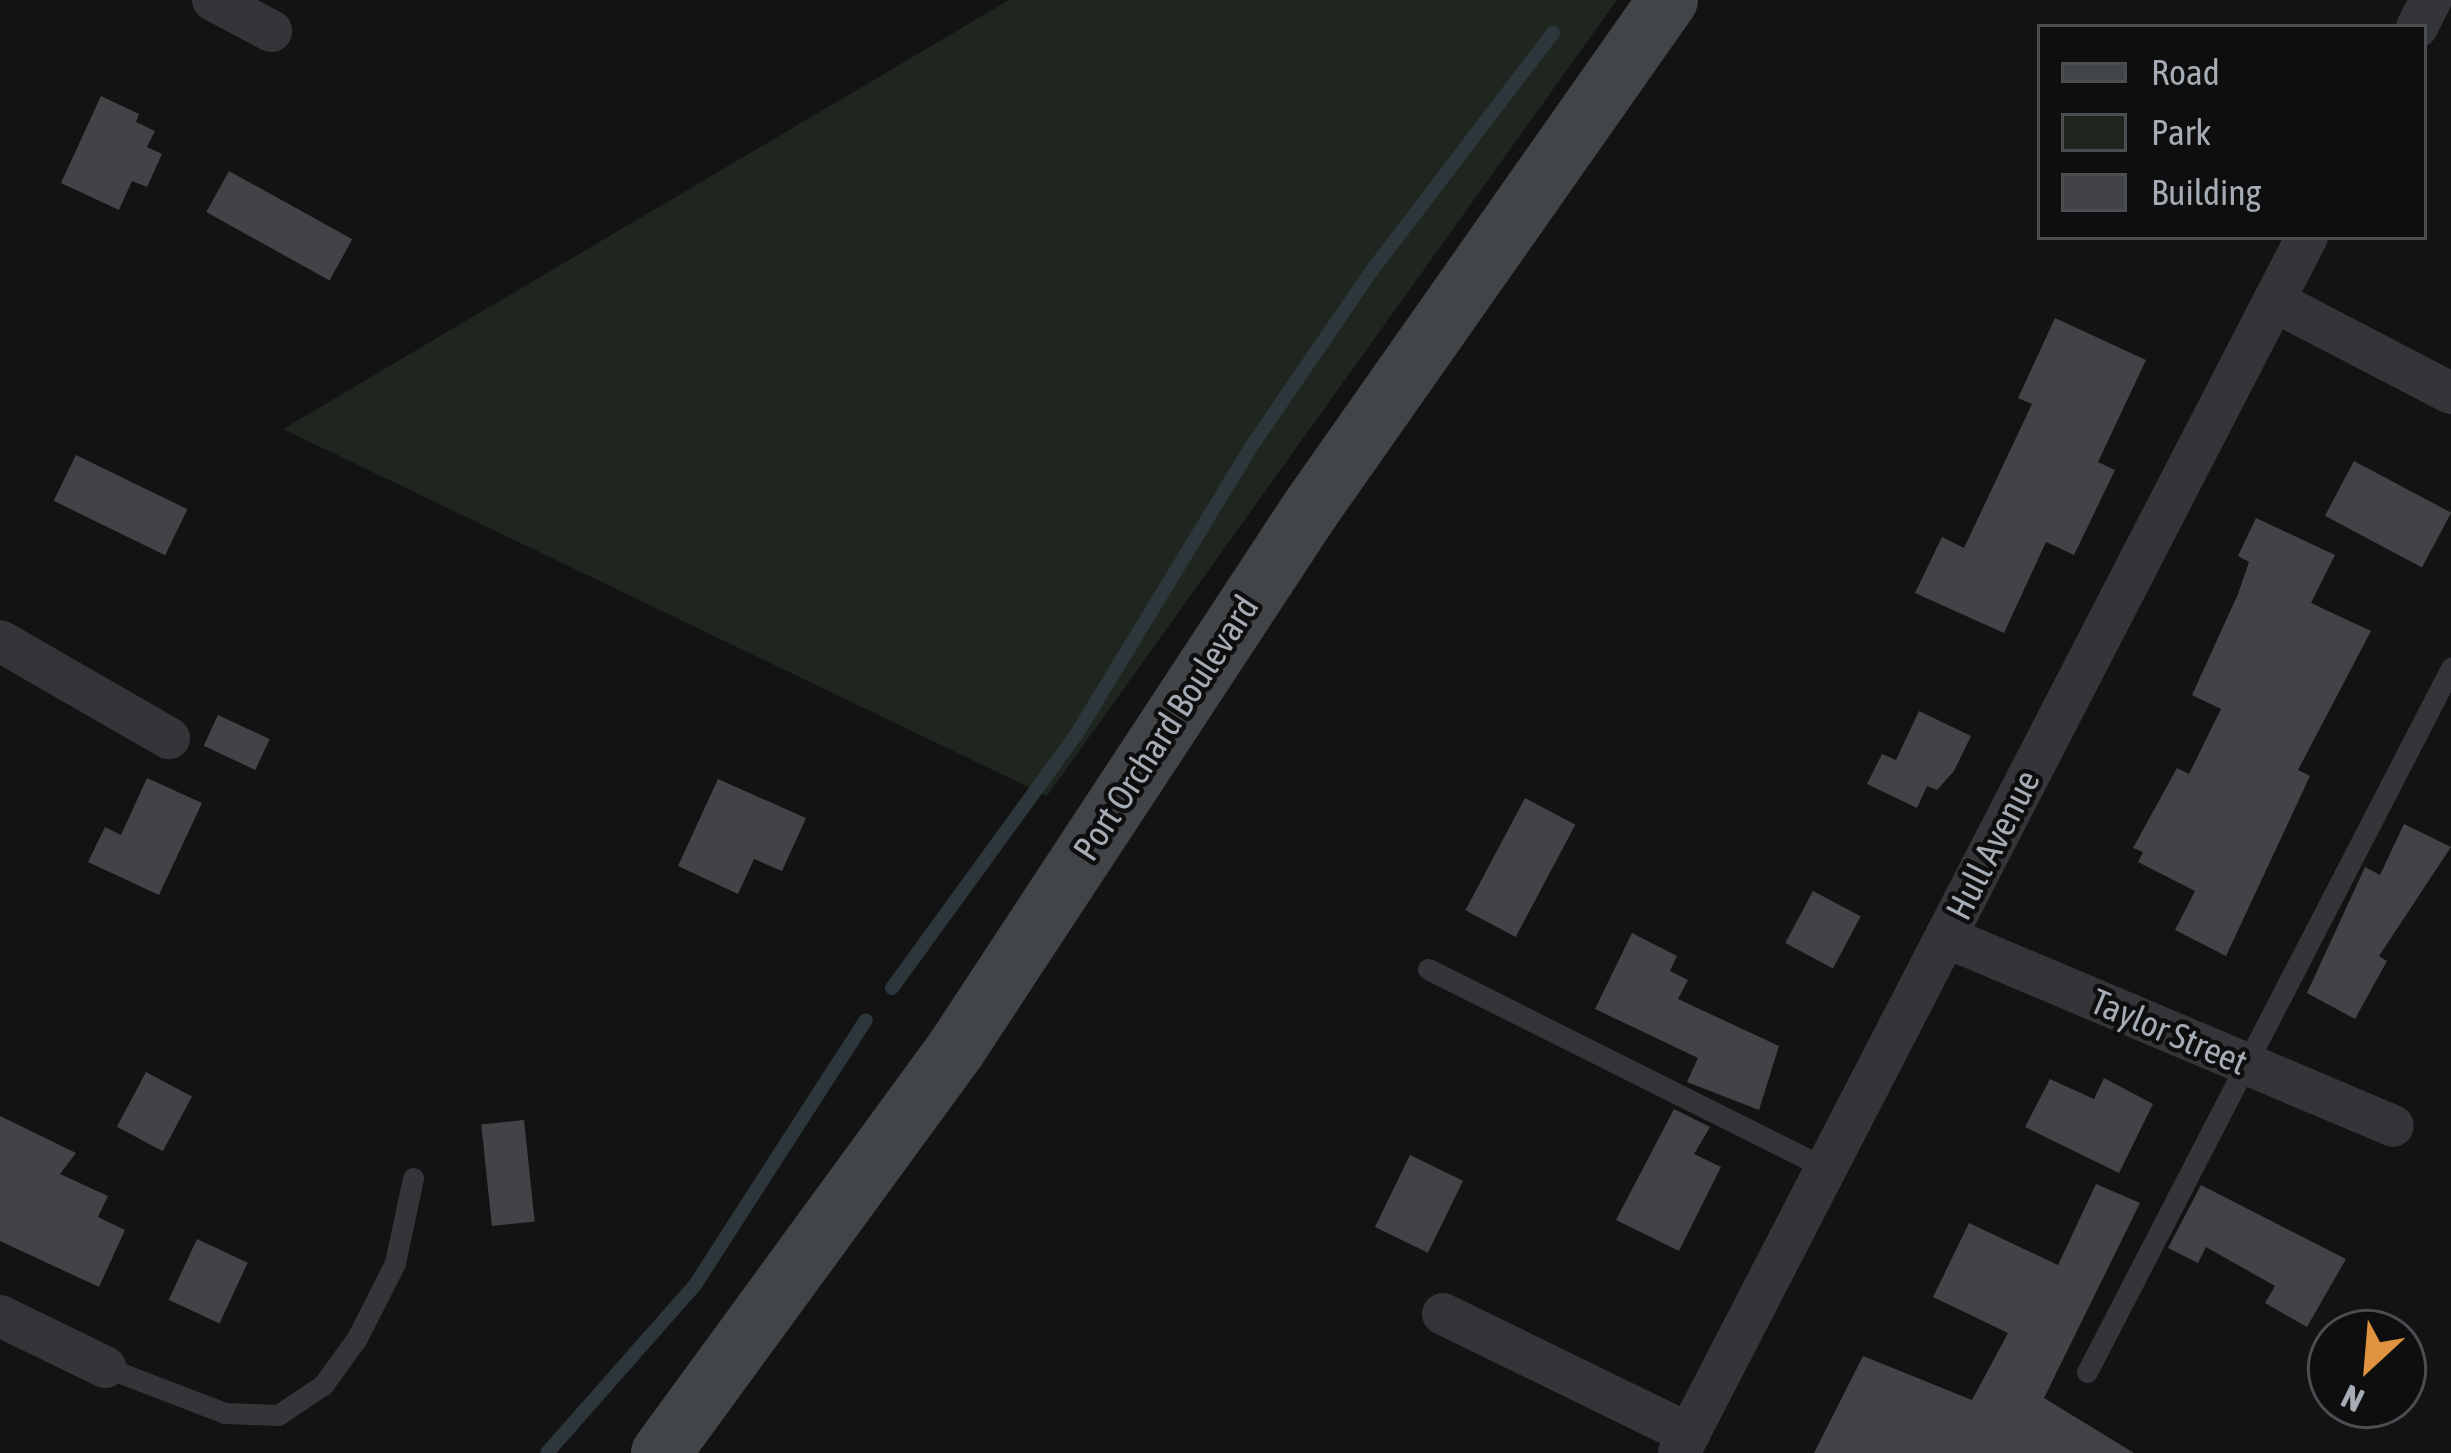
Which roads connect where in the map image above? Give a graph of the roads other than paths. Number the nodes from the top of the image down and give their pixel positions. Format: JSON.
{"nodes":[{"id":1,"x":213,"y":0,"type":"edge"},
{"id":2,"x":1668,"y":0,"type":"edge"},
{"id":3,"x":271,"y":31,"type":"dead end"},
{"id":4,"x":2305,"y":240,"type":"edge"},
{"id":5,"x":2274,"y":301,"type":"junction"},
{"id":6,"x":2451,"y":393,"type":"edge"},
{"id":7,"x":0,"y":640,"type":"edge"},
{"id":8,"x":2451,"y":668,"type":"edge"},
{"id":9,"x":169,"y":738,"type":"dead end"},
{"id":10,"x":1946,"y":937,"type":"junction"},
{"id":11,"x":1428,"y":969,"type":"dead end"},
{"id":12,"x":2240,"y":1062,"type":"junction"},
{"id":13,"x":2392,"y":1126,"type":"dead end"},
{"id":14,"x":1826,"y":1168,"type":"junction"},
{"id":15,"x":413,"y":1178,"type":"dead end"},
{"id":16,"x":1443,"y":1314,"type":"dead end"},
{"id":17,"x":0,"y":1316,"type":"edge"},
{"id":18,"x":105,"y":1367,"type":"joint"},
{"id":19,"x":2087,"y":1372,"type":"dead end"},
{"id":20,"x":1684,"y":1443,"type":"edge"},
{"id":21,"x":661,"y":1453,"type":"edge"}],
"edges":[{"from":1,"to":3,"type":"street"},
{"from":2,"to":21,"type":"main road","name":"Port Orchard Boulevard"},
{"from":4,"to":5,"type":"street","name":"Hull Avenue"},
{"from":5,"to":6,"type":"street"},
{"from":5,"to":10,"type":"street","name":"Hull Avenue"},
{"from":7,"to":9,"type":"street"},
{"from":8,"to":12,"type":"lane"},
{"from":10,"to":12,"type":"street","name":"Taylor Street"},
{"from":10,"to":14,"type":"street","name":"Hull Avenue"},
{"from":11,"to":14,"type":"lane"},
{"from":12,"to":13,"type":"street","name":"Taylor Street"},
{"from":12,"to":19,"type":"lane"},
{"from":14,"to":20,"type":"street","name":"Hull Avenue"},
{"from":15,"to":18,"type":"lane"},
{"from":16,"to":20,"type":"street"},
{"from":17,"to":18,"type":"street"}]}
